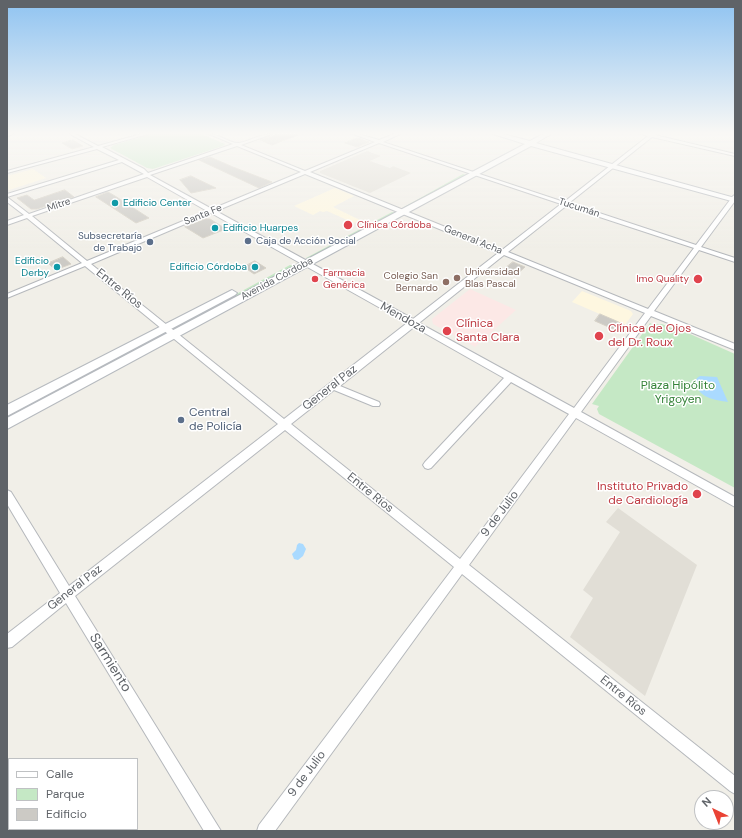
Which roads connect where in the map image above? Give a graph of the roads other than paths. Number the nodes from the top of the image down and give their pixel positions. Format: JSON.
{"nodes":[{"id":1,"x":81,"y":173,"type":"edge"},
{"id":2,"x":144,"y":173,"type":"edge"},
{"id":3,"x":152,"y":173,"type":"edge"},
{"id":4,"x":303,"y":173,"type":"edge"},
{"id":5,"x":309,"y":173,"type":"edge"},
{"id":6,"x":462,"y":173,"type":"edge"},
{"id":7,"x":604,"y":173,"type":"edge"},
{"id":8,"x":643,"y":173,"type":"edge"},
{"id":9,"x":474,"y":174,"type":"joint"},
{"id":10,"x":147,"y":175,"type":"junction"},
{"id":11,"x":7,"y":196,"type":"edge"},
{"id":12,"x":7,"y":199,"type":"edge"},
{"id":13,"x":735,"y":199,"type":"edge"},
{"id":14,"x":565,"y":204,"type":"junction"},
{"id":15,"x":394,"y":208,"type":"junction"},
{"id":16,"x":212,"y":212,"type":"junction"},
{"id":17,"x":403,"y":212,"type":"junction"},
{"id":18,"x":28,"y":216,"type":"junction"},
{"id":19,"x":7,"y":223,"type":"edge"},
{"id":20,"x":698,"y":248,"type":"junction"},
{"id":21,"x":503,"y":252,"type":"junction"},
{"id":22,"x":735,"y":260,"type":"edge"},
{"id":23,"x":301,"y":262,"type":"junction"},
{"id":24,"x":87,"y":263,"type":"junction"},
{"id":25,"x":7,"y":296,"type":"edge"},
{"id":26,"x":650,"y":313,"type":"junction"},
{"id":27,"x":412,"y":323,"type":"junction"},
{"id":28,"x":170,"y":331,"type":"junction"},
{"id":29,"x":735,"y":347,"type":"edge"},
{"id":30,"x":510,"y":377,"type":"junction"},
{"id":31,"x":332,"y":386,"type":"junction"},
{"id":32,"x":376,"y":404,"type":"dead end"},
{"id":33,"x":7,"y":411,"type":"edge"},
{"id":34,"x":575,"y":414,"type":"junction"},
{"id":35,"x":7,"y":424,"type":"edge"},
{"id":36,"x":284,"y":424,"type":"junction"},
{"id":37,"x":428,"y":465,"type":"dead end"},
{"id":38,"x":7,"y":495,"type":"edge"},
{"id":39,"x":735,"y":502,"type":"edge"},
{"id":40,"x":462,"y":566,"type":"junction"},
{"id":41,"x":68,"y":594,"type":"junction"},
{"id":42,"x":7,"y":642,"type":"edge"},
{"id":43,"x":735,"y":786,"type":"edge"},
{"id":44,"x":214,"y":831,"type":"edge"},
{"id":45,"x":265,"y":831,"type":"edge"}],
"edges":[{"from":1,"to":11,"type":"street"},
{"from":2,"to":10,"type":"street","name":"Mendoza"},
{"from":3,"to":10,"type":"street","name":"Mitre"},
{"from":4,"to":16,"type":"street","name":"Santa Fe"},
{"from":5,"to":15,"type":"street","name":"General Acha"},
{"from":6,"to":15,"type":"main road","name":"Avenida Córdoba"},
{"from":7,"to":14,"type":"street","name":"General Paz"},
{"from":8,"to":13,"type":"main road"},
{"from":9,"to":14,"type":"street","name":"Tucumán"},
{"from":9,"to":17,"type":"main road","name":"Avenida Córdoba"},
{"from":10,"to":16,"type":"street","name":"Mendoza"},
{"from":10,"to":18,"type":"street","name":"Mitre"},
{"from":12,"to":18,"type":"street","name":"Entre Ríos"},
{"from":13,"to":20,"type":"street","name":"9 de Julio"},
{"from":14,"to":20,"type":"street","name":"Tucumán"},
{"from":14,"to":21,"type":"street","name":"General Paz"},
{"from":15,"to":17,"type":"street","name":"General Acha"},
{"from":15,"to":23,"type":"main road","name":"Avenida Córdoba"},
{"from":16,"to":23,"type":"street","name":"Mendoza"},
{"from":16,"to":24,"type":"street","name":"Santa Fe"},
{"from":17,"to":21,"type":"street","name":"General Acha"},
{"from":17,"to":23,"type":"main road","name":"Avenida Córdoba"},
{"from":18,"to":19,"type":"street","name":"Mitre"},
{"from":18,"to":24,"type":"street","name":"Entre Ríos"},
{"from":20,"to":22,"type":"street","name":"Tucumán"},
{"from":20,"to":26,"type":"street","name":"9 de Julio"},
{"from":21,"to":26,"type":"street","name":"General Acha"},
{"from":21,"to":27,"type":"street","name":"General Paz"},
{"from":23,"to":27,"type":"street","name":"Mendoza"},
{"from":23,"to":28,"type":"main road","name":"Avenida Córdoba"},
{"from":24,"to":25,"type":"street","name":"Santa Fe"},
{"from":24,"to":28,"type":"street","name":"Entre Ríos"},
{"from":26,"to":29,"type":"street","name":"General Acha"},
{"from":26,"to":34,"type":"street","name":"9 de Julio"},
{"from":27,"to":30,"type":"street","name":"Mendoza"},
{"from":27,"to":31,"type":"street","name":"General Paz"},
{"from":28,"to":33,"type":"main road","name":"Avenida Córdoba"},
{"from":28,"to":35,"type":"main road","name":"Avenida Córdoba"},
{"from":28,"to":36,"type":"street","name":"Entre Ríos"},
{"from":30,"to":34,"type":"street","name":"Mendoza"},
{"from":30,"to":37,"type":"street"},
{"from":31,"to":32,"type":"street"},
{"from":31,"to":36,"type":"street","name":"General Paz"},
{"from":34,"to":39,"type":"street","name":"Mendoza"},
{"from":34,"to":40,"type":"street","name":"9 de Julio"},
{"from":36,"to":40,"type":"street","name":"Entre Ríos"},
{"from":36,"to":41,"type":"street","name":"General Paz"},
{"from":38,"to":41,"type":"street","name":"Sarmiento"},
{"from":40,"to":43,"type":"street","name":"Entre Ríos"},
{"from":40,"to":45,"type":"street","name":"9 de Julio"},
{"from":41,"to":42,"type":"street","name":"General Paz"},
{"from":41,"to":44,"type":"street","name":"Sarmiento"}]}
